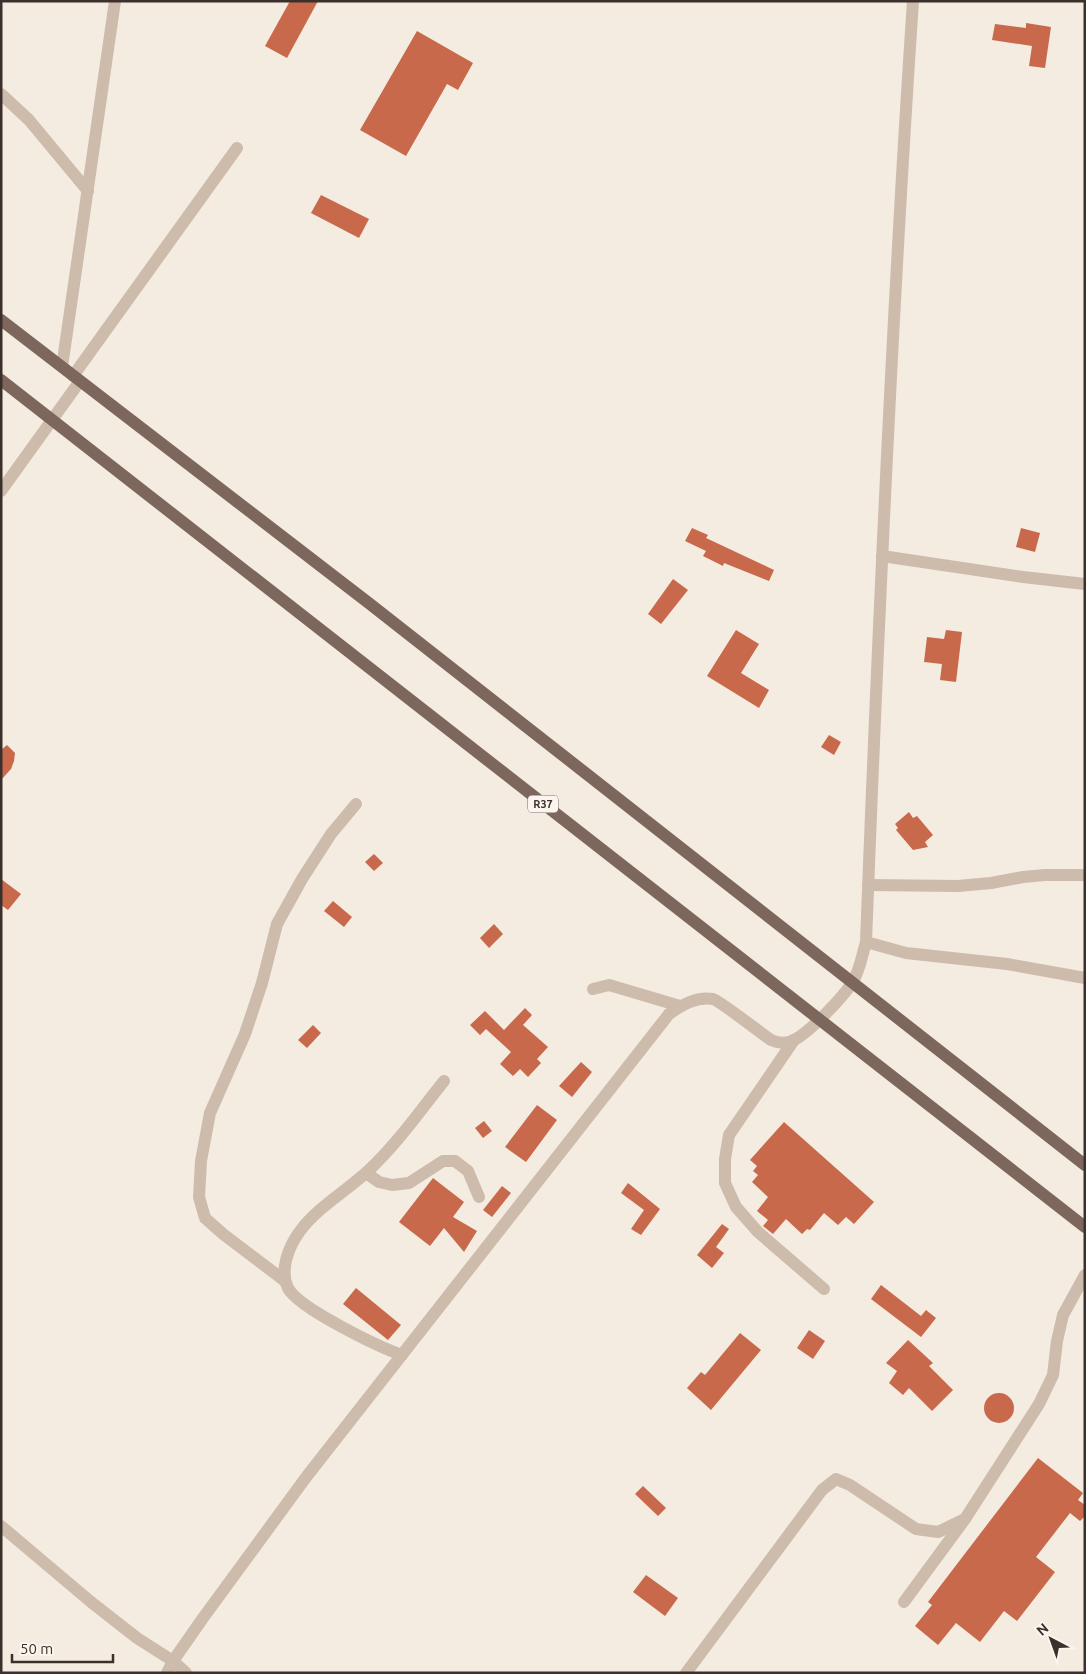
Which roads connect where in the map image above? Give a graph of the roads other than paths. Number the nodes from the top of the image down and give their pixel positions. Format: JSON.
{"nodes":[{"id":1,"x":115,"y":1,"type":"edge"},
{"id":2,"x":913,"y":1,"type":"edge"},
{"id":3,"x":1,"y":94,"type":"edge"},
{"id":4,"x":237,"y":148,"type":"dead end"},
{"id":5,"x":88,"y":191,"type":"junction"},
{"id":6,"x":1,"y":320,"type":"edge"},
{"id":7,"x":62,"y":367,"type":"junction"},
{"id":8,"x":77,"y":378,"type":"junction"},
{"id":9,"x":1,"y":380,"type":"edge"},
{"id":10,"x":52,"y":420,"type":"junction"},
{"id":11,"x":1,"y":491,"type":"edge"},
{"id":12,"x":882,"y":556,"type":"junction"},
{"id":13,"x":1085,"y":584,"type":"edge"},
{"id":14,"x":356,"y":804,"type":"dead end"},
{"id":15,"x":1085,"y":875,"type":"edge"},
{"id":16,"x":868,"y":885,"type":"junction"},
{"id":17,"x":866,"y":942,"type":"junction"},
{"id":18,"x":1085,"y":978,"type":"edge"},
{"id":19,"x":852,"y":982,"type":"junction"},
{"id":20,"x":593,"y":989,"type":"dead end"},
{"id":21,"x":680,"y":1006,"type":"junction"},
{"id":22,"x":819,"y":1020,"type":"junction"},
{"id":23,"x":794,"y":1040,"type":"junction"},
{"id":24,"x":444,"y":1082,"type":"dead end"},
{"id":25,"x":1085,"y":1165,"type":"edge"},
{"id":26,"x":366,"y":1173,"type":"junction"},
{"id":27,"x":479,"y":1197,"type":"dead end"},
{"id":28,"x":1085,"y":1227,"type":"edge"},
{"id":29,"x":1085,"y":1275,"type":"edge"},
{"id":30,"x":285,"y":1281,"type":"junction"},
{"id":31,"x":824,"y":1288,"type":"dead end"},
{"id":32,"x":402,"y":1355,"type":"junction"},
{"id":33,"x":964,"y":1518,"type":"junction"},
{"id":34,"x":1,"y":1526,"type":"edge"},
{"id":35,"x":904,"y":1602,"type":"dead end"},
{"id":36,"x":173,"y":1661,"type":"junction"},
{"id":37,"x":167,"y":1673,"type":"edge"},
{"id":38,"x":186,"y":1673,"type":"edge"},
{"id":39,"x":686,"y":1673,"type":"edge"}],
"edges":[{"from":1,"to":5,"type":"street"},
{"from":2,"to":12,"type":"street"},
{"from":3,"to":5,"type":"street"},
{"from":4,"to":8,"type":"street"},
{"from":5,"to":7,"type":"street"},
{"from":6,"to":7,"type":"main road"},
{"from":7,"to":8,"type":"main road"},
{"from":8,"to":10,"type":"street"},
{"from":8,"to":19,"type":"main road"},
{"from":9,"to":10,"type":"main road","number":"R37"},
{"from":10,"to":11,"type":"street"},
{"from":10,"to":22,"type":"main road","number":"R37"},
{"from":12,"to":13,"type":"street"},
{"from":12,"to":16,"type":"street"},
{"from":14,"to":30,"type":"street"},
{"from":15,"to":16,"type":"street"},
{"from":16,"to":17,"type":"street"},
{"from":17,"to":18,"type":"street"},
{"from":17,"to":19,"type":"street"},
{"from":19,"to":22,"type":"street"},
{"from":19,"to":25,"type":"main road"},
{"from":20,"to":21,"type":"street"},
{"from":21,"to":23,"type":"street"},
{"from":21,"to":32,"type":"street"},
{"from":22,"to":23,"type":"street"},
{"from":22,"to":28,"type":"main road","number":"R37"},
{"from":23,"to":31,"type":"street"},
{"from":24,"to":26,"type":"street"},
{"from":26,"to":27,"type":"street"},
{"from":26,"to":30,"type":"street"},
{"from":29,"to":33,"type":"street"},
{"from":30,"to":32,"type":"street"},
{"from":32,"to":36,"type":"street"},
{"from":33,"to":35,"type":"street"},
{"from":33,"to":39,"type":"street"},
{"from":34,"to":36,"type":"street"},
{"from":36,"to":37,"type":"street"},
{"from":36,"to":38,"type":"street"}]}
